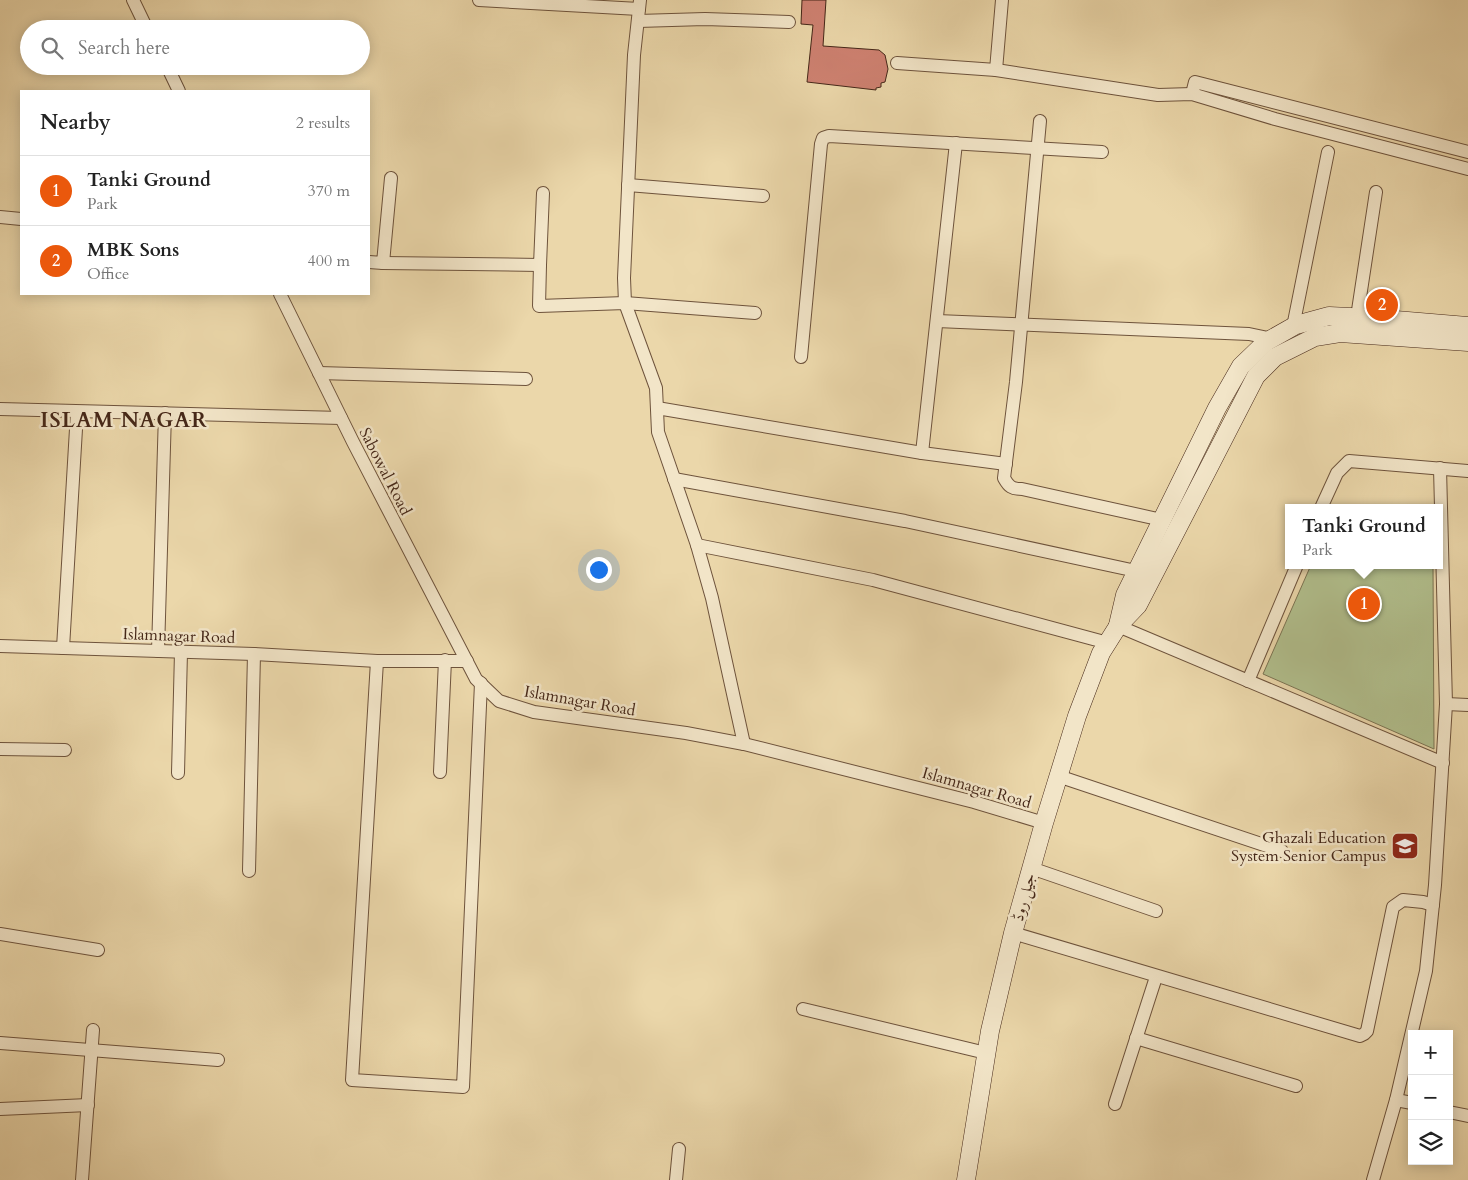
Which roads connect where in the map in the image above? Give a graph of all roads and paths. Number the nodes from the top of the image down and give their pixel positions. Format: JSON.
{"nodes":[{"id":1,"x":133,"y":0,"type":"edge"},
{"id":2,"x":479,"y":0,"type":"edge"},
{"id":3,"x":1002,"y":0,"type":"edge"},
{"id":4,"x":497,"y":1,"type":"edge"},
{"id":5,"x":639,"y":10,"type":"edge"},
{"id":6,"x":143,"y":20,"type":"edge"},
{"id":7,"x":789,"y":22,"type":"dead end"},
{"id":8,"x":897,"y":63,"type":"dead end"},
{"id":9,"x":996,"y":70,"type":"junction"},
{"id":10,"x":171,"y":75,"type":"edge"},
{"id":11,"x":179,"y":90,"type":"edge"},
{"id":12,"x":1192,"y":94,"type":"junction"},
{"id":13,"x":1040,"y":121,"type":"dead end"},
{"id":14,"x":956,"y":143,"type":"junction"},
{"id":15,"x":1038,"y":147,"type":"junction"},
{"id":16,"x":1102,"y":152,"type":"dead end"},
{"id":17,"x":1328,"y":152,"type":"dead end"},
{"id":18,"x":1468,"y":152,"type":"edge"},
{"id":19,"x":1468,"y":169,"type":"edge"},
{"id":20,"x":391,"y":178,"type":"dead end"},
{"id":21,"x":628,"y":185,"type":"junction"},
{"id":22,"x":1376,"y":192,"type":"dead end"},
{"id":23,"x":543,"y":193,"type":"dead end"},
{"id":24,"x":763,"y":196,"type":"dead end"},
{"id":25,"x":0,"y":216,"type":"edge"},
{"id":26,"x":20,"y":219,"type":"edge"},
{"id":27,"x":370,"y":262,"type":"edge"},
{"id":28,"x":383,"y":263,"type":"junction"},
{"id":29,"x":540,"y":266,"type":"junction"},
{"id":30,"x":280,"y":295,"type":"edge"},
{"id":31,"x":625,"y":303,"type":"junction"},
{"id":32,"x":755,"y":313,"type":"dead end"},
{"id":33,"x":1357,"y":318,"type":"junction"},
{"id":34,"x":937,"y":321,"type":"junction"},
{"id":35,"x":1021,"y":325,"type":"junction"},
{"id":36,"x":1468,"y":326,"type":"edge"},
{"id":37,"x":1287,"y":336,"type":"junction"},
{"id":38,"x":1468,"y":342,"type":"edge"},
{"id":39,"x":801,"y":357,"type":"dead end"},
{"id":40,"x":319,"y":373,"type":"junction"},
{"id":41,"x":526,"y":379,"type":"dead end"},
{"id":42,"x":657,"y":408,"type":"junction"},
{"id":43,"x":0,"y":409,"type":"edge"},
{"id":44,"x":77,"y":412,"type":"junction"},
{"id":45,"x":165,"y":414,"type":"junction"},
{"id":46,"x":341,"y":418,"type":"junction"},
{"id":47,"x":922,"y":453,"type":"junction"},
{"id":48,"x":1006,"y":464,"type":"junction"},
{"id":49,"x":1440,"y":468,"type":"junction"},
{"id":50,"x":1468,"y":471,"type":"edge"},
{"id":51,"x":674,"y":479,"type":"junction"},
{"id":52,"x":1323,"y":504,"type":"edge"},
{"id":53,"x":1441,"y":504,"type":"edge"},
{"id":54,"x":1162,"y":520,"type":"junction"},
{"id":55,"x":697,"y":545,"type":"junction"},
{"id":56,"x":1295,"y":569,"type":"edge"},
{"id":57,"x":1443,"y":569,"type":"edge"},
{"id":58,"x":1136,"y":571,"type":"junction"},
{"id":59,"x":1118,"y":626,"type":"junction"},
{"id":60,"x":1108,"y":643,"type":"junction"},
{"id":61,"x":0,"y":646,"type":"edge"},
{"id":62,"x":63,"y":648,"type":"junction"},
{"id":63,"x":158,"y":651,"type":"junction"},
{"id":64,"x":181,"y":652,"type":"junction"},
{"id":65,"x":254,"y":654,"type":"junction"},
{"id":66,"x":445,"y":660,"type":"junction"},
{"id":67,"x":377,"y":661,"type":"junction"},
{"id":68,"x":467,"y":661,"type":"junction"},
{"id":69,"x":1248,"y":680,"type":"junction"},
{"id":70,"x":481,"y":683,"type":"junction"},
{"id":71,"x":1446,"y":704,"type":"junction"},
{"id":72,"x":1468,"y":705,"type":"edge"},
{"id":73,"x":744,"y":744,"type":"junction"},
{"id":74,"x":0,"y":749,"type":"edge"},
{"id":75,"x":65,"y":750,"type":"dead end"},
{"id":76,"x":1443,"y":763,"type":"junction"},
{"id":77,"x":440,"y":772,"type":"dead end"},
{"id":78,"x":178,"y":773,"type":"dead end"},
{"id":79,"x":1058,"y":776,"type":"junction"},
{"id":80,"x":1044,"y":823,"type":"junction"},
{"id":81,"x":1282,"y":852,"type":"dead end"},
{"id":82,"x":1030,"y":868,"type":"junction"},
{"id":83,"x":249,"y":871,"type":"dead end"},
{"id":84,"x":1433,"y":905,"type":"junction"},
{"id":85,"x":1156,"y":911,"type":"dead end"},
{"id":86,"x":1013,"y":933,"type":"junction"},
{"id":87,"x":0,"y":934,"type":"edge"},
{"id":88,"x":98,"y":950,"type":"dead end"},
{"id":89,"x":1156,"y":976,"type":"junction"},
{"id":90,"x":804,"y":1008,"type":"dead end"},
{"id":91,"x":93,"y":1030,"type":"dead end"},
{"id":92,"x":1136,"y":1038,"type":"junction"},
{"id":93,"x":0,"y":1043,"type":"edge"},
{"id":94,"x":92,"y":1050,"type":"junction"},
{"id":95,"x":986,"y":1052,"type":"junction"},
{"id":96,"x":218,"y":1060,"type":"dead end"},
{"id":97,"x":1296,"y":1086,"type":"dead end"},
{"id":98,"x":1396,"y":1100,"type":"junction"},
{"id":99,"x":1408,"y":1103,"type":"edge"},
{"id":100,"x":1115,"y":1104,"type":"dead end"},
{"id":101,"x":88,"y":1105,"type":"junction"},
{"id":102,"x":0,"y":1110,"type":"edge"},
{"id":103,"x":1453,"y":1113,"type":"edge"},
{"id":104,"x":1468,"y":1116,"type":"edge"},
{"id":105,"x":679,"y":1149,"type":"dead end"},
{"id":106,"x":82,"y":1180,"type":"edge"},
{"id":107,"x":676,"y":1180,"type":"edge"},
{"id":108,"x":966,"y":1180,"type":"edge"},
{"id":109,"x":1373,"y":1180,"type":"edge"}],
"edges":[{"from":1,"to":6,"type":"street"},
{"from":2,"to":4,"type":"street"},
{"from":3,"to":9,"type":"street"},
{"from":4,"to":5,"type":"street"},
{"from":5,"to":7,"type":"street"},
{"from":5,"to":21,"type":"street"},
{"from":8,"to":9,"type":"street"},
{"from":9,"to":12,"type":"street"},
{"from":10,"to":11,"type":"street"},
{"from":12,"to":18,"type":"street"},
{"from":12,"to":19,"type":"street"},
{"from":13,"to":15,"type":"street"},
{"from":14,"to":15,"type":"street"},
{"from":14,"to":34,"type":"street"},
{"from":14,"to":39,"type":"street"},
{"from":15,"to":16,"type":"street"},
{"from":15,"to":35,"type":"street"},
{"from":17,"to":37,"type":"street"},
{"from":20,"to":28,"type":"street"},
{"from":21,"to":24,"type":"street"},
{"from":21,"to":31,"type":"street"},
{"from":22,"to":33,"type":"street"},
{"from":23,"to":29,"type":"street"},
{"from":25,"to":26,"type":"street"},
{"from":27,"to":28,"type":"street"},
{"from":28,"to":29,"type":"street"},
{"from":29,"to":31,"type":"street"},
{"from":30,"to":40,"type":"street","name":"Sabowal Road"},
{"from":31,"to":32,"type":"street"},
{"from":31,"to":42,"type":"street"},
{"from":33,"to":36,"type":"main road"},
{"from":33,"to":37,"type":"main road"},
{"from":34,"to":35,"type":"street"},
{"from":34,"to":47,"type":"street"},
{"from":35,"to":37,"type":"street"},
{"from":35,"to":48,"type":"street"},
{"from":37,"to":38,"type":"main road"},
{"from":37,"to":54,"type":"main road"},
{"from":37,"to":59,"type":"main road"},
{"from":40,"to":41,"type":"street"},
{"from":40,"to":46,"type":"street","name":"Sabowal Road"},
{"from":42,"to":47,"type":"street"},
{"from":42,"to":51,"type":"street"},
{"from":43,"to":44,"type":"street"},
{"from":44,"to":45,"type":"street"},
{"from":44,"to":62,"type":"street"},
{"from":45,"to":46,"type":"street"},
{"from":45,"to":63,"type":"street"},
{"from":46,"to":68,"type":"street","name":"Sabowal Road"},
{"from":47,"to":48,"type":"street"},
{"from":48,"to":54,"type":"street"},
{"from":49,"to":50,"type":"street"},
{"from":49,"to":52,"type":"street"},
{"from":49,"to":53,"type":"street"},
{"from":51,"to":55,"type":"street"},
{"from":51,"to":58,"type":"street"},
{"from":54,"to":58,"type":"main road"},
{"from":55,"to":60,"type":"street"},
{"from":55,"to":73,"type":"street"},
{"from":56,"to":69,"type":"street"},
{"from":57,"to":71,"type":"street"},
{"from":58,"to":59,"type":"main road"},
{"from":59,"to":60,"type":"main road","name":"جیل روڈ"},
{"from":59,"to":69,"type":"street"},
{"from":60,"to":79,"type":"main road","name":"جیل روڈ"},
{"from":61,"to":62,"type":"street","name":"Islamnagar Road"},
{"from":62,"to":63,"type":"street","name":"Islamnagar Road"},
{"from":63,"to":64,"type":"street","name":"Islamnagar Road"},
{"from":64,"to":65,"type":"street","name":"Islamnagar Road"},
{"from":64,"to":78,"type":"street"},
{"from":65,"to":67,"type":"street","name":"Islamnagar Road"},
{"from":65,"to":83,"type":"street"},
{"from":66,"to":67,"type":"street","name":"Islamnagar Road"},
{"from":66,"to":68,"type":"street","name":"Islamnagar Road"},
{"from":66,"to":77,"type":"street"},
{"from":67,"to":70,"type":"street"},
{"from":68,"to":70,"type":"street","name":"Islamnagar Road"},
{"from":69,"to":76,"type":"street"},
{"from":70,"to":73,"type":"street","name":"Islamnagar Road"},
{"from":71,"to":72,"type":"street"},
{"from":71,"to":76,"type":"street"},
{"from":73,"to":80,"type":"street","name":"Islamnagar Road"},
{"from":74,"to":75,"type":"street"},
{"from":76,"to":84,"type":"street"},
{"from":79,"to":80,"type":"main road","name":"جیل روڈ"},
{"from":79,"to":81,"type":"street"},
{"from":80,"to":82,"type":"main road","name":"جیل روڈ"},
{"from":82,"to":85,"type":"street"},
{"from":82,"to":86,"type":"main road","name":"جیل روڈ"},
{"from":84,"to":89,"type":"street"},
{"from":84,"to":98,"type":"street"},
{"from":86,"to":89,"type":"street"},
{"from":86,"to":95,"type":"main road","name":"جیل روڈ"},
{"from":87,"to":88,"type":"street"},
{"from":89,"to":92,"type":"street"},
{"from":90,"to":95,"type":"street"},
{"from":91,"to":94,"type":"street"},
{"from":92,"to":97,"type":"street"},
{"from":92,"to":100,"type":"street"},
{"from":93,"to":94,"type":"street"},
{"from":94,"to":96,"type":"street"},
{"from":94,"to":101,"type":"street"},
{"from":95,"to":108,"type":"main road","name":"جیل روڈ"},
{"from":98,"to":99,"type":"street"},
{"from":98,"to":109,"type":"street"},
{"from":101,"to":102,"type":"street"},
{"from":101,"to":106,"type":"street"},
{"from":103,"to":104,"type":"street"},
{"from":105,"to":107,"type":"street"}]}
